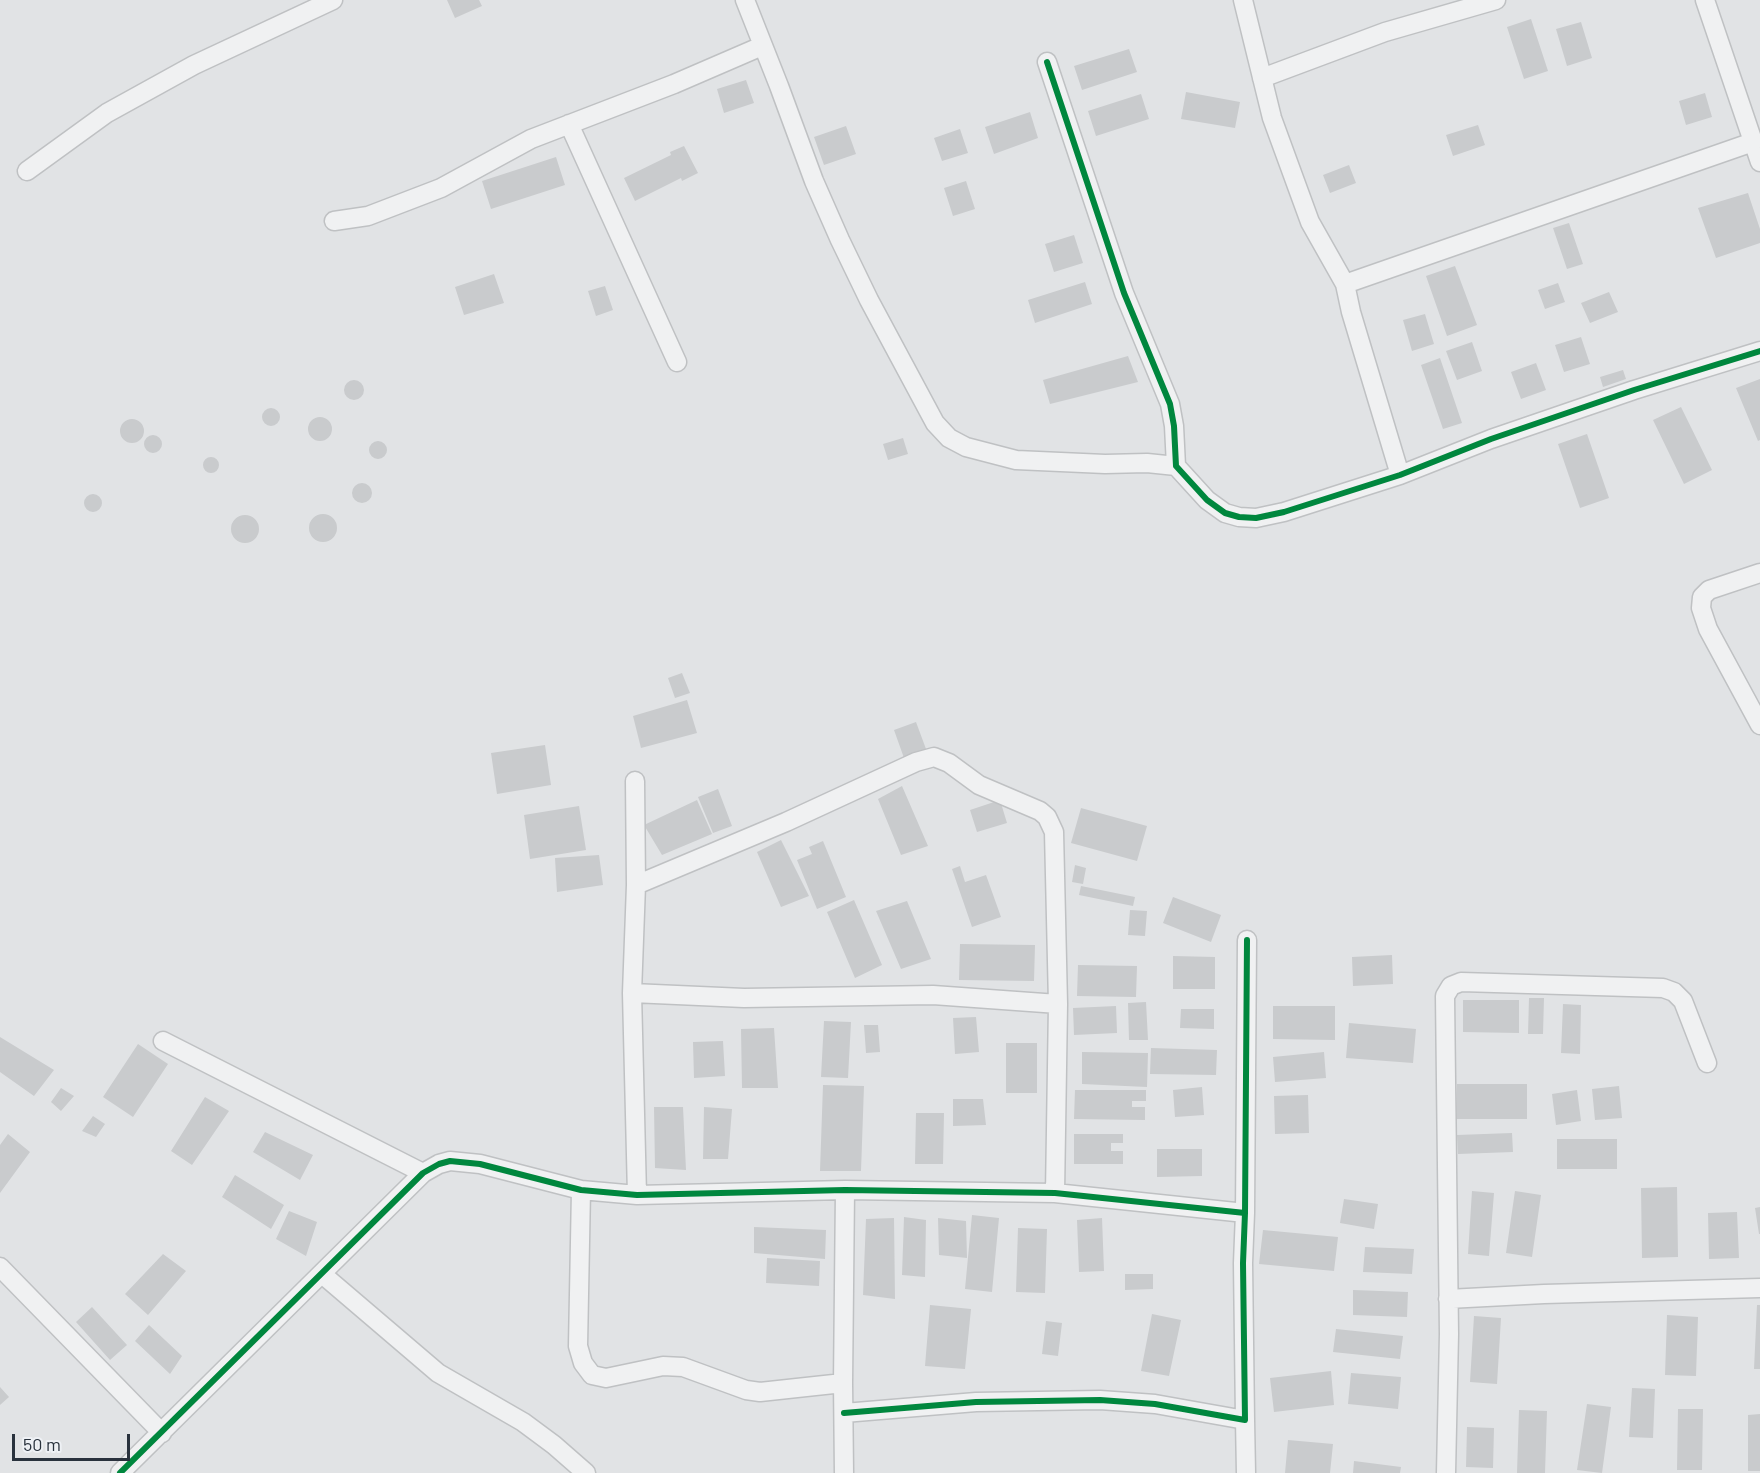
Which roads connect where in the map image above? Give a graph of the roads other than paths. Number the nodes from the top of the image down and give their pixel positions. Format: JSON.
{"nodes":[{"id":1,"x":333,"y":0,"type":"edge"},
{"id":2,"x":745,"y":0,"type":"edge"},
{"id":3,"x":1243,"y":0,"type":"edge"},
{"id":4,"x":1496,"y":0,"type":"edge"},
{"id":5,"x":1705,"y":0,"type":"edge"},
{"id":6,"x":762,"y":46,"type":"junction"},
{"id":7,"x":1047,"y":62,"type":"dead end"},
{"id":8,"x":1262,"y":78,"type":"junction"},
{"id":9,"x":569,"y":124,"type":"junction"},
{"id":10,"x":1753,"y":142,"type":"junction"},
{"id":11,"x":1760,"y":162,"type":"edge"},
{"id":12,"x":27,"y":171,"type":"dead end"},
{"id":13,"x":334,"y":221,"type":"dead end"},
{"id":14,"x":1345,"y":284,"type":"junction"},
{"id":15,"x":1760,"y":351,"type":"edge"},
{"id":16,"x":677,"y":362,"type":"dead end"},
{"id":17,"x":1176,"y":466,"type":"junction"},
{"id":18,"x":1400,"y":475,"type":"junction"},
{"id":19,"x":1760,"y":573,"type":"edge"},
{"id":20,"x":1760,"y":725,"type":"edge"},
{"id":21,"x":635,"y":781,"type":"dead end"},
{"id":22,"x":636,"y":885,"type":"junction"},
{"id":23,"x":1247,"y":940,"type":"dead end"},
{"id":24,"x":633,"y":993,"type":"junction"},
{"id":25,"x":1058,"y":1004,"type":"junction"},
{"id":26,"x":163,"y":1041,"type":"dead end"},
{"id":27,"x":1707,"y":1063,"type":"dead end"},
{"id":28,"x":423,"y":1173,"type":"junction"},
{"id":29,"x":581,"y":1190,"type":"junction"},
{"id":30,"x":845,"y":1190,"type":"junction"},
{"id":31,"x":1055,"y":1193,"type":"junction"},
{"id":32,"x":637,"y":1196,"type":"junction"},
{"id":33,"x":1245,"y":1213,"type":"junction"},
{"id":34,"x":0,"y":1267,"type":"edge"},
{"id":35,"x":322,"y":1274,"type":"junction"},
{"id":36,"x":1760,"y":1288,"type":"edge"},
{"id":37,"x":1448,"y":1299,"type":"junction"},
{"id":38,"x":843,"y":1383,"type":"junction"},
{"id":39,"x":844,"y":1413,"type":"junction"},
{"id":40,"x":1245,"y":1420,"type":"junction"},
{"id":41,"x":162,"y":1433,"type":"junction"},
{"id":42,"x":120,"y":1473,"type":"edge"},
{"id":43,"x":586,"y":1473,"type":"edge"},
{"id":44,"x":844,"y":1473,"type":"edge"},
{"id":45,"x":1246,"y":1473,"type":"edge"},
{"id":46,"x":1446,"y":1473,"type":"edge"}],
"edges":[{"from":1,"to":12,"type":"street"},
{"from":2,"to":6,"type":"street"},
{"from":3,"to":8,"type":"street"},
{"from":4,"to":8,"type":"street"},
{"from":5,"to":10,"type":"street"},
{"from":6,"to":9,"type":"street"},
{"from":6,"to":17,"type":"street"},
{"from":7,"to":17,"type":"street"},
{"from":8,"to":14,"type":"street"},
{"from":9,"to":13,"type":"street"},
{"from":9,"to":16,"type":"street"},
{"from":10,"to":11,"type":"street"},
{"from":10,"to":14,"type":"street"},
{"from":14,"to":18,"type":"street"},
{"from":15,"to":18,"type":"street"},
{"from":17,"to":18,"type":"street"},
{"from":19,"to":20,"type":"street"},
{"from":21,"to":22,"type":"street"},
{"from":22,"to":24,"type":"street"},
{"from":22,"to":25,"type":"street"},
{"from":23,"to":33,"type":"street"},
{"from":24,"to":25,"type":"street"},
{"from":24,"to":32,"type":"street"},
{"from":25,"to":31,"type":"street"},
{"from":26,"to":28,"type":"street"},
{"from":27,"to":37,"type":"street"},
{"from":28,"to":29,"type":"street"},
{"from":28,"to":35,"type":"street"},
{"from":29,"to":32,"type":"street"},
{"from":29,"to":38,"type":"street"},
{"from":30,"to":31,"type":"street"},
{"from":30,"to":32,"type":"street"},
{"from":30,"to":38,"type":"street"},
{"from":31,"to":33,"type":"street"},
{"from":33,"to":40,"type":"street"},
{"from":34,"to":41,"type":"street"},
{"from":35,"to":41,"type":"street"},
{"from":35,"to":43,"type":"street"},
{"from":36,"to":37,"type":"street"},
{"from":37,"to":46,"type":"street"},
{"from":38,"to":39,"type":"street"},
{"from":39,"to":40,"type":"street"},
{"from":39,"to":44,"type":"street"},
{"from":40,"to":45,"type":"street"},
{"from":41,"to":42,"type":"street"}]}
